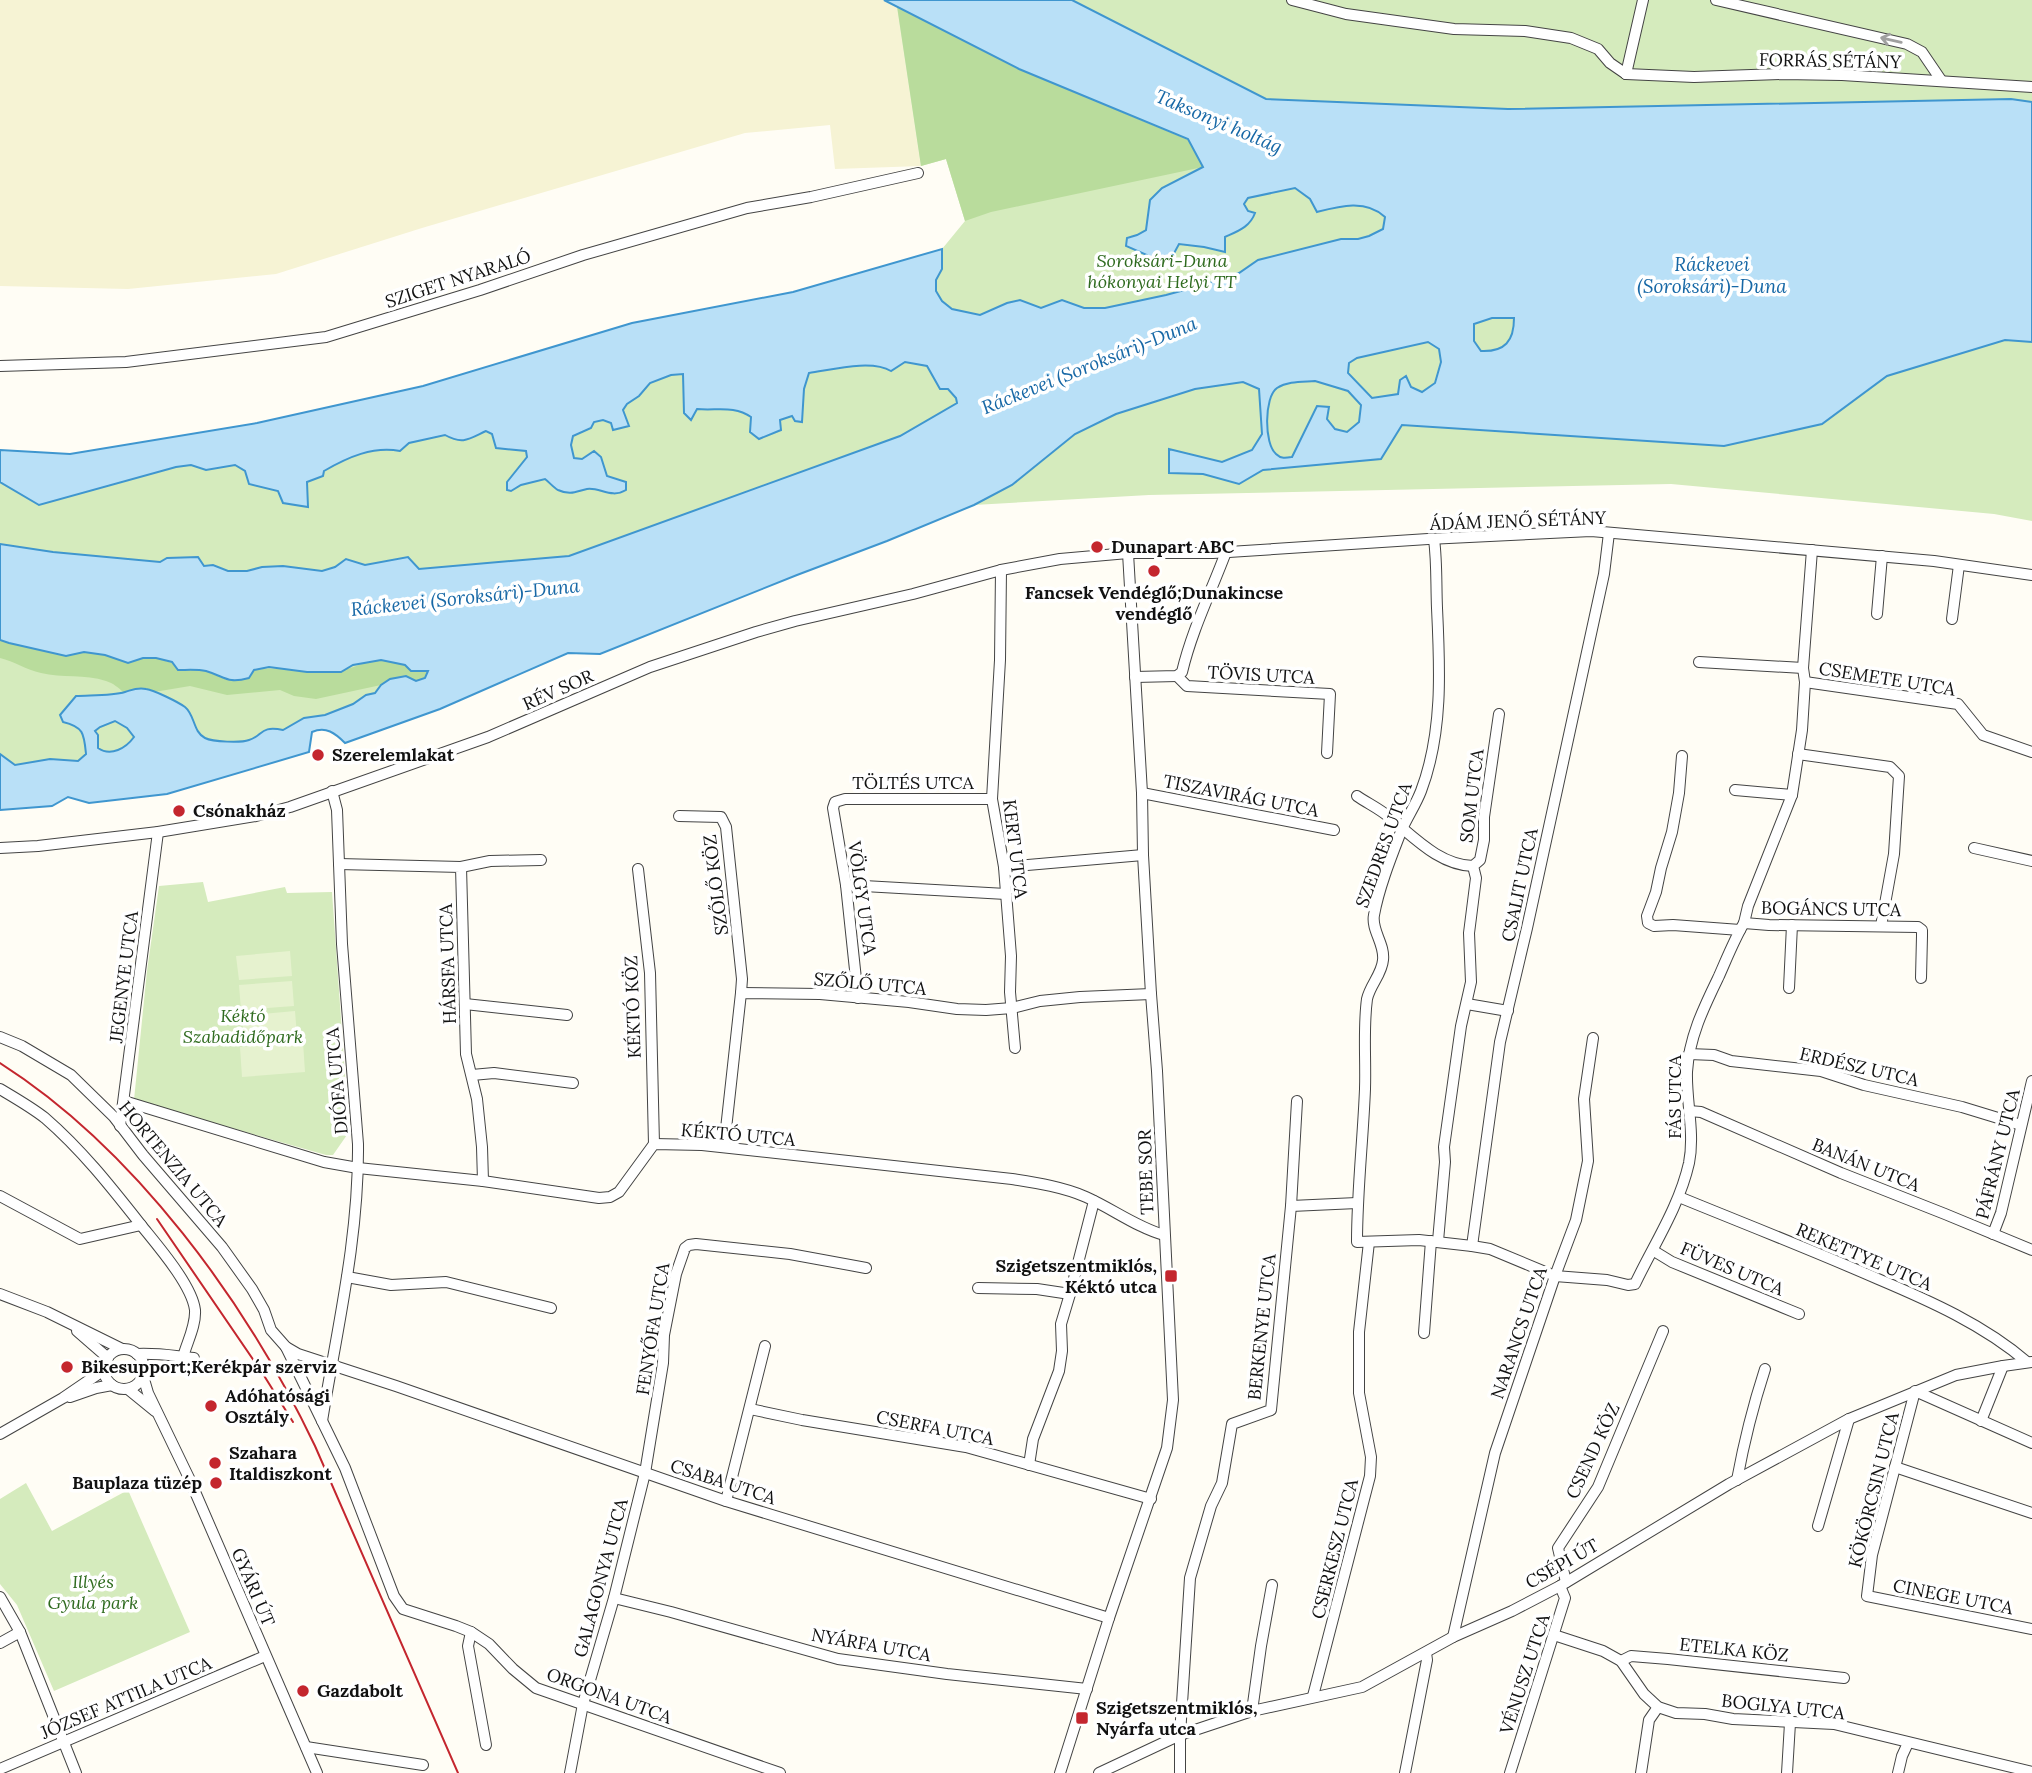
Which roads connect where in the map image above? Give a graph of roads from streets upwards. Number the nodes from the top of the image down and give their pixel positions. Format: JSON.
{"nodes":[{"id":1,"x":1292,"y":0,"type":"edge"},
{"id":2,"x":1643,"y":0,"type":"edge"},
{"id":3,"x":1716,"y":0,"type":"edge"},
{"id":4,"x":1626,"y":74,"type":"junction"},
{"id":5,"x":1941,"y":80,"type":"junction"},
{"id":6,"x":2032,"y":87,"type":"edge"},
{"id":7,"x":918,"y":173,"type":"dead end"},
{"id":8,"x":0,"y":366,"type":"edge"},
{"id":9,"x":1609,"y":533,"type":"junction"},
{"id":10,"x":1434,"y":539,"type":"junction"},
{"id":11,"x":1812,"y":550,"type":"junction"},
{"id":12,"x":1226,"y":552,"type":"junction"},
{"id":13,"x":1128,"y":553,"type":"junction"},
{"id":14,"x":1882,"y":556,"type":"junction"},
{"id":15,"x":1959,"y":565,"type":"junction"},
{"id":16,"x":1001,"y":570,"type":"junction"},
{"id":17,"x":2032,"y":575,"type":"edge"},
{"id":18,"x":1877,"y":614,"type":"dead end"},
{"id":19,"x":1952,"y":619,"type":"dead end"},
{"id":20,"x":1699,"y":662,"type":"dead end"},
{"id":21,"x":1803,"y":668,"type":"junction"},
{"id":22,"x":1177,"y":676,"type":"junction"},
{"id":23,"x":1135,"y":677,"type":"junction"},
{"id":24,"x":1805,"y":682,"type":"junction"},
{"id":25,"x":1499,"y":714,"type":"dead end"},
{"id":26,"x":2032,"y":752,"type":"edge"},
{"id":27,"x":1327,"y":753,"type":"dead end"},
{"id":28,"x":1798,"y":754,"type":"junction"},
{"id":29,"x":1682,"y":756,"type":"dead end"},
{"id":30,"x":1735,"y":790,"type":"dead end"},
{"id":31,"x":332,"y":791,"type":"junction"},
{"id":32,"x":1142,"y":793,"type":"junction"},
{"id":33,"x":1792,"y":795,"type":"junction"},
{"id":34,"x":1357,"y":796,"type":"dead end"},
{"id":35,"x":992,"y":799,"type":"junction"},
{"id":36,"x":835,"y":802,"type":"joint"},
{"id":37,"x":679,"y":816,"type":"dead end"},
{"id":38,"x":1402,"y":829,"type":"junction"},
{"id":39,"x":1334,"y":830,"type":"dead end"},
{"id":40,"x":158,"y":832,"type":"junction"},
{"id":41,"x":0,"y":848,"type":"edge"},
{"id":42,"x":1974,"y":848,"type":"dead end"},
{"id":43,"x":1143,"y":855,"type":"junction"},
{"id":44,"x":541,"y":860,"type":"dead end"},
{"id":45,"x":2032,"y":860,"type":"edge"},
{"id":46,"x":339,"y":864,"type":"junction"},
{"id":47,"x":1473,"y":866,"type":"junction"},
{"id":48,"x":461,"y":867,"type":"junction"},
{"id":49,"x":1004,"y":867,"type":"junction"},
{"id":50,"x":638,"y":869,"type":"dead end"},
{"id":51,"x":846,"y":885,"type":"junction"},
{"id":52,"x":1006,"y":894,"type":"junction"},
{"id":53,"x":1792,"y":925,"type":"junction"},
{"id":54,"x":1742,"y":926,"type":"junction"},
{"id":55,"x":1881,"y":926,"type":"junction"},
{"id":56,"x":1921,"y":978,"type":"dead end"},
{"id":57,"x":1789,"y":988,"type":"dead end"},
{"id":58,"x":741,"y":993,"type":"junction"},
{"id":59,"x":1151,"y":994,"type":"junction"},
{"id":60,"x":858,"y":998,"type":"junction"},
{"id":61,"x":465,"y":1004,"type":"junction"},
{"id":62,"x":1467,"y":1004,"type":"junction"},
{"id":63,"x":1012,"y":1008,"type":"junction"},
{"id":64,"x":1508,"y":1011,"type":"junction"},
{"id":65,"x":567,"y":1015,"type":"dead end"},
{"id":66,"x":0,"y":1037,"type":"edge"},
{"id":67,"x":1593,"y":1038,"type":"dead end"},
{"id":68,"x":1016,"y":1048,"type":"dead end"},
{"id":69,"x":1689,"y":1054,"type":"junction"},
{"id":70,"x":472,"y":1075,"type":"junction"},
{"id":71,"x":2032,"y":1081,"type":"edge"},
{"id":72,"x":573,"y":1083,"type":"dead end"},
{"id":73,"x":0,"y":1089,"type":"edge"},
{"id":74,"x":124,"y":1101,"type":"junction"},
{"id":75,"x":1297,"y":1101,"type":"dead end"},
{"id":76,"x":1689,"y":1111,"type":"junction"},
{"id":77,"x":2021,"y":1125,"type":"junction"},
{"id":78,"x":120,"y":1126,"type":"junction"},
{"id":79,"x":654,"y":1144,"type":"junction"},
{"id":80,"x":724,"y":1147,"type":"junction"},
{"id":81,"x":358,"y":1168,"type":"junction"},
{"id":82,"x":483,"y":1181,"type":"junction"},
{"id":83,"x":0,"y":1196,"type":"edge"},
{"id":84,"x":1679,"y":1197,"type":"junction"},
{"id":85,"x":1094,"y":1201,"type":"junction"},
{"id":86,"x":1357,"y":1203,"type":"junction"},
{"id":87,"x":1291,"y":1206,"type":"junction"},
{"id":88,"x":141,"y":1225,"type":"junction"},
{"id":89,"x":1993,"y":1234,"type":"junction"},
{"id":90,"x":1164,"y":1235,"type":"junction"},
{"id":91,"x":1434,"y":1241,"type":"junction"},
{"id":92,"x":1357,"y":1242,"type":"joint"},
{"id":93,"x":1369,"y":1242,"type":"junction"},
{"id":94,"x":1472,"y":1246,"type":"junction"},
{"id":95,"x":2032,"y":1250,"type":"edge"},
{"id":96,"x":1654,"y":1251,"type":"junction"},
{"id":97,"x":866,"y":1268,"type":"dead end"},
{"id":98,"x":1555,"y":1276,"type":"junction"},
{"id":99,"x":347,"y":1277,"type":"junction"},
{"id":100,"x":978,"y":1288,"type":"dead end"},
{"id":101,"x":0,"y":1294,"type":"edge"},
{"id":102,"x":1070,"y":1294,"type":"junction"},
{"id":103,"x":551,"y":1308,"type":"dead end"},
{"id":104,"x":1799,"y":1314,"type":"dead end"},
{"id":105,"x":68,"y":1324,"type":"junction"},
{"id":106,"x":1663,"y":1331,"type":"dead end"},
{"id":107,"x":1424,"y":1332,"type":"dead end"},
{"id":108,"x":765,"y":1346,"type":"dead end"},
{"id":109,"x":286,"y":1347,"type":"junction"},
{"id":110,"x":122,"y":1349,"type":"junction"},
{"id":111,"x":137,"y":1354,"type":"junction"},
{"id":112,"x":178,"y":1356,"type":"junction"},
{"id":113,"x":108,"y":1358,"type":"junction"},
{"id":114,"x":194,"y":1358,"type":"dead end"},
{"id":115,"x":2029,"y":1362,"type":"edge"},
{"id":116,"x":331,"y":1366,"type":"junction"},
{"id":117,"x":2003,"y":1366,"type":"junction"},
{"id":118,"x":1765,"y":1369,"type":"dead end"},
{"id":119,"x":104,"y":1370,"type":"junction"},
{"id":120,"x":143,"y":1372,"type":"junction"},
{"id":121,"x":112,"y":1385,"type":"junction"},
{"id":122,"x":128,"y":1389,"type":"junction"},
{"id":123,"x":1914,"y":1391,"type":"junction"},
{"id":124,"x":63,"y":1398,"type":"junction"},
{"id":125,"x":750,"y":1409,"type":"junction"},
{"id":126,"x":159,"y":1414,"type":"junction"},
{"id":127,"x":1849,"y":1419,"type":"junction"},
{"id":128,"x":1981,"y":1421,"type":"junction"},
{"id":129,"x":322,"y":1422,"type":"junction"},
{"id":130,"x":0,"y":1434,"type":"edge"},
{"id":131,"x":2032,"y":1443,"type":"edge"},
{"id":132,"x":1028,"y":1465,"type":"junction"},
{"id":133,"x":1895,"y":1467,"type":"junction"},
{"id":134,"x":645,"y":1473,"type":"junction"},
{"id":135,"x":1737,"y":1480,"type":"junction"},
{"id":136,"x":1151,"y":1499,"type":"junction"},
{"id":137,"x":726,"y":1501,"type":"junction"},
{"id":138,"x":2032,"y":1513,"type":"edge"},
{"id":139,"x":1818,"y":1525,"type":"dead end"},
{"id":140,"x":1563,"y":1584,"type":"junction"},
{"id":141,"x":1272,"y":1585,"type":"dead end"},
{"id":142,"x":1867,"y":1596,"type":"joint"},
{"id":143,"x":0,"y":1597,"type":"edge"},
{"id":144,"x":614,"y":1598,"type":"junction"},
{"id":145,"x":1109,"y":1618,"type":"junction"},
{"id":146,"x":2032,"y":1629,"type":"edge"},
{"id":147,"x":20,"y":1632,"type":"junction"},
{"id":148,"x":471,"y":1632,"type":"junction"},
{"id":149,"x":1555,"y":1635,"type":"junction"},
{"id":150,"x":1453,"y":1637,"type":"junction"},
{"id":151,"x":0,"y":1643,"type":"edge"},
{"id":152,"x":1426,"y":1653,"type":"junction"},
{"id":153,"x":265,"y":1656,"type":"junction"},
{"id":154,"x":1621,"y":1661,"type":"junction"},
{"id":155,"x":1844,"y":1678,"type":"dead end"},
{"id":156,"x":1087,"y":1689,"type":"junction"},
{"id":157,"x":1313,"y":1696,"type":"junction"},
{"id":158,"x":583,"y":1704,"type":"junction"},
{"id":159,"x":1658,"y":1707,"type":"junction"},
{"id":160,"x":1252,"y":1711,"type":"junction"},
{"id":161,"x":1790,"y":1723,"type":"junction"},
{"id":162,"x":1180,"y":1735,"type":"junction"},
{"id":163,"x":65,"y":1742,"type":"junction"},
{"id":164,"x":1908,"y":1743,"type":"junction"},
{"id":165,"x":486,"y":1745,"type":"dead end"},
{"id":166,"x":306,"y":1747,"type":"junction"},
{"id":167,"x":423,"y":1765,"type":"dead end"},
{"id":168,"x":0,"y":1769,"type":"edge"},
{"id":169,"x":2032,"y":1772,"type":"edge"},
{"id":170,"x":76,"y":1773,"type":"edge"},
{"id":171,"x":317,"y":1773,"type":"edge"},
{"id":172,"x":570,"y":1773,"type":"edge"},
{"id":173,"x":780,"y":1773,"type":"edge"},
{"id":174,"x":1060,"y":1773,"type":"edge"},
{"id":175,"x":1099,"y":1773,"type":"edge"},
{"id":176,"x":1180,"y":1773,"type":"edge"},
{"id":177,"x":1405,"y":1773,"type":"edge"},
{"id":178,"x":1510,"y":1773,"type":"edge"},
{"id":179,"x":1641,"y":1773,"type":"edge"},
{"id":180,"x":1787,"y":1773,"type":"edge"},
{"id":181,"x":1898,"y":1773,"type":"edge"}],
"edges":[{"from":1,"to":4,"type":"street"},
{"from":2,"to":4,"type":"street"},
{"from":5,"to":3,"type":"street","one_way":true},
{"from":4,"to":5,"type":"street","name":"FORRÁS SÉTÁNY"},
{"from":5,"to":6,"type":"street","name":"FORRÁS SÉTÁNY"},
{"from":7,"to":8,"type":"street","name":"SZIGET NYARALÓ"},
{"from":9,"to":10,"type":"street","name":"ÁDÁM JENŐ SÉTÁNY"},
{"from":9,"to":11,"type":"street","name":"ÁDÁM JENŐ SÉTÁNY"},
{"from":9,"to":64,"type":"street","name":"CSALIT UTCA"},
{"from":10,"to":12,"type":"street","name":"ÁDÁM JENŐ SÉTÁNY"},
{"from":10,"to":38,"type":"street","name":"SZEDRES UTCA"},
{"from":11,"to":14,"type":"street","name":"ÁDÁM JENŐ SÉTÁNY"},
{"from":11,"to":21,"type":"street","name":"FÁS UTCA"},
{"from":12,"to":13,"type":"street","name":"ÁDÁM JENŐ SÉTÁNY"},
{"from":12,"to":22,"type":"street","name":"TÖVIS UTCA"},
{"from":13,"to":16,"type":"street","name":"RÉV SOR"},
{"from":13,"to":23,"type":"street","name":"TEBE SOR"},
{"from":14,"to":15,"type":"street","name":"ÁDÁM JENŐ SÉTÁNY"},
{"from":14,"to":18,"type":"street"},
{"from":15,"to":17,"type":"street","name":"ÁDÁM JENŐ SÉTÁNY"},
{"from":15,"to":19,"type":"street"},
{"from":16,"to":31,"type":"street","name":"RÉV SOR"},
{"from":16,"to":35,"type":"street","name":"KERT UTCA"},
{"from":20,"to":21,"type":"street"},
{"from":21,"to":24,"type":"street","name":"FÁS UTCA"},
{"from":22,"to":23,"type":"street","name":"TÖVIS UTCA"},
{"from":22,"to":27,"type":"street","name":"TÖVIS UTCA"},
{"from":23,"to":32,"type":"street","name":"TEBE SOR"},
{"from":24,"to":26,"type":"street","name":"CSEMETE UTCA"},
{"from":24,"to":28,"type":"street","name":"FÁS UTCA"},
{"from":25,"to":47,"type":"street","name":"SOM UTCA"},
{"from":28,"to":33,"type":"street","name":"FÁS UTCA"},
{"from":28,"to":55,"type":"street"},
{"from":29,"to":54,"type":"street","name":"BOGÁNCS UTCA"},
{"from":30,"to":33,"type":"street"},
{"from":31,"to":40,"type":"street","name":"RÉV SOR"},
{"from":31,"to":46,"type":"street","name":"DIÓFA UTCA"},
{"from":32,"to":39,"type":"street","name":"TISZAVIRÁG UTCA"},
{"from":32,"to":43,"type":"street","name":"TEBE SOR"},
{"from":33,"to":54,"type":"street","name":"FÁS UTCA"},
{"from":34,"to":38,"type":"street"},
{"from":35,"to":36,"type":"street","name":"TÖLTÉS UTCA"},
{"from":35,"to":49,"type":"street","name":"KERT UTCA"},
{"from":36,"to":51,"type":"street","name":"VÖLGY UTCA"},
{"from":37,"to":58,"type":"street","name":"SZŐLŐ KÖZ"},
{"from":38,"to":47,"type":"street"},
{"from":38,"to":86,"type":"street","name":"SZEDRES UTCA"},
{"from":40,"to":41,"type":"street","name":"RÉV SOR"},
{"from":40,"to":74,"type":"street","name":"JEGENYE UTCA"},
{"from":42,"to":45,"type":"street"},
{"from":43,"to":49,"type":"street"},
{"from":43,"to":59,"type":"street","name":"TEBE SOR"},
{"from":44,"to":48,"type":"street"},
{"from":46,"to":48,"type":"street"},
{"from":46,"to":81,"type":"street","name":"DIÓFA UTCA"},
{"from":47,"to":62,"type":"street","name":"SOM UTCA"},
{"from":48,"to":61,"type":"street","name":"HÁRSFA UTCA"},
{"from":49,"to":52,"type":"street","name":"KERT UTCA"},
{"from":50,"to":79,"type":"street","name":"KÉKTÓ KÖZ"},
{"from":51,"to":52,"type":"street"},
{"from":51,"to":60,"type":"street","name":"VÖLGY UTCA"},
{"from":52,"to":63,"type":"street","name":"KERT UTCA"},
{"from":53,"to":54,"type":"street","name":"BOGÁNCS UTCA"},
{"from":53,"to":55,"type":"street","name":"BOGÁNCS UTCA"},
{"from":53,"to":57,"type":"street"},
{"from":54,"to":69,"type":"street","name":"FÁS UTCA"},
{"from":55,"to":56,"type":"street","name":"BOGÁNCS UTCA"},
{"from":58,"to":60,"type":"street","name":"SZŐLŐ UTCA"},
{"from":58,"to":80,"type":"street"},
{"from":59,"to":63,"type":"street","name":"SZŐLŐ UTCA"},
{"from":59,"to":90,"type":"street","name":"TEBE SOR"},
{"from":60,"to":63,"type":"street","name":"SZŐLŐ UTCA"},
{"from":61,"to":65,"type":"street"},
{"from":61,"to":70,"type":"street","name":"HÁRSFA UTCA"},
{"from":62,"to":64,"type":"street"},
{"from":62,"to":91,"type":"street","name":"SOM UTCA"},
{"from":63,"to":68,"type":"street","name":"KERT UTCA"},
{"from":64,"to":94,"type":"street","name":"CSALIT UTCA"},
{"from":66,"to":78,"type":"street","name":"HORTENZIA UTCA"},
{"from":67,"to":98,"type":"street","name":"NARANCS UTCA"},
{"from":69,"to":76,"type":"street","name":"FÁS UTCA"},
{"from":69,"to":77,"type":"street","name":"ERDÉSZ UTCA"},
{"from":70,"to":72,"type":"street"},
{"from":70,"to":82,"type":"street","name":"HÁRSFA UTCA"},
{"from":71,"to":77,"type":"street","name":"PÁFRÁNY UTCA"},
{"from":73,"to":88,"type":"street"},
{"from":74,"to":78,"type":"street","name":"JEGENYE UTCA"},
{"from":74,"to":81,"type":"street"},
{"from":75,"to":87,"type":"street","name":"BERKENYE UTCA"},
{"from":76,"to":84,"type":"street","name":"FÁS UTCA"},
{"from":76,"to":89,"type":"street","name":"BANÁN UTCA"},
{"from":77,"to":89,"type":"street","name":"PÁFRÁNY UTCA"},
{"from":78,"to":109,"type":"street","name":"HORTENZIA UTCA"},
{"from":79,"to":80,"type":"street","name":"KÉKTÓ UTCA"},
{"from":79,"to":82,"type":"street"},
{"from":80,"to":85,"type":"street","name":"KÉKTÓ UTCA"},
{"from":81,"to":82,"type":"street"},
{"from":81,"to":99,"type":"street","name":"DIÓFA UTCA"},
{"from":83,"to":88,"type":"street"},
{"from":84,"to":96,"type":"street","name":"FÁS UTCA"},
{"from":84,"to":115,"type":"street","name":"REKETTYE UTCA"},
{"from":85,"to":90,"type":"street","name":"KÉKTÓ UTCA"},
{"from":85,"to":102,"type":"street"},
{"from":86,"to":87,"type":"street"},
{"from":86,"to":92,"type":"street","name":"SZEDRES UTCA"},
{"from":87,"to":162,"type":"street","name":"BERKENYE UTCA"},
{"from":88,"to":112,"type":"street"},
{"from":89,"to":95,"type":"street","name":"BANÁN UTCA"},
{"from":90,"to":136,"type":"street","name":"TEBE SOR"},
{"from":91,"to":93,"type":"street","name":"FÁS UTCA"},
{"from":91,"to":94,"type":"street","name":"FÁS UTCA"},
{"from":91,"to":107,"type":"street","name":"SOM UTCA"},
{"from":92,"to":93,"type":"street","name":"FÁS UTCA"},
{"from":93,"to":157,"type":"street","name":"CSERKESZ UTCA"},
{"from":94,"to":98,"type":"street","name":"FÁS UTCA"},
{"from":96,"to":98,"type":"street","name":"FÁS UTCA"},
{"from":96,"to":104,"type":"street","name":"FÜVES UTCA"},
{"from":97,"to":134,"type":"street","name":"FENYŐFA UTCA"},
{"from":98,"to":150,"type":"street","name":"NARANCS UTCA"},
{"from":99,"to":103,"type":"street"},
{"from":99,"to":116,"type":"street","name":"DIÓFA UTCA"},
{"from":100,"to":102,"type":"street"},
{"from":101,"to":105,"type":"street"},
{"from":102,"to":132,"type":"street"},
{"from":105,"to":110,"type":"street"},
{"from":105,"to":113,"type":"street"},
{"from":106,"to":140,"type":"street","name":"CSEND KÖZ"},
{"from":108,"to":125,"type":"street"},
{"from":109,"to":116,"type":"street","name":"CSABA UTCA"},
{"from":109,"to":129,"type":"street","name":"HORTENZIA UTCA"},
{"from":110,"to":111,"type":"street"},
{"from":110,"to":113,"type":"street"},
{"from":111,"to":112,"type":"street"},
{"from":111,"to":120,"type":"street"},
{"from":112,"to":114,"type":"street"},
{"from":112,"to":120,"type":"street"},
{"from":113,"to":119,"type":"street"},
{"from":115,"to":117,"type":"street","name":"CSÉPI ÚT"},
{"from":116,"to":129,"type":"street","name":"DIÓFA UTCA"},
{"from":116,"to":134,"type":"street","name":"CSABA UTCA"},
{"from":117,"to":123,"type":"street","name":"CSÉPI ÚT"},
{"from":117,"to":128,"type":"street"},
{"from":118,"to":135,"type":"street"},
{"from":119,"to":121,"type":"street"},
{"from":119,"to":124,"type":"street"},
{"from":120,"to":122,"type":"street"},
{"from":120,"to":126,"type":"street","name":"GYÁRI ÚT"},
{"from":121,"to":122,"type":"street"},
{"from":121,"to":124,"type":"street"},
{"from":122,"to":126,"type":"street","name":"GYÁRI ÚT"},
{"from":123,"to":127,"type":"street","name":"CSÉPI ÚT"},
{"from":123,"to":128,"type":"street"},
{"from":123,"to":133,"type":"street","name":"KÖKÖRCSIN UTCA"},
{"from":124,"to":130,"type":"street"},
{"from":125,"to":132,"type":"street","name":"CSERFA UTCA"},
{"from":125,"to":137,"type":"street"},
{"from":126,"to":153,"type":"street","name":"GYÁRI ÚT"},
{"from":127,"to":135,"type":"street","name":"CSÉPI ÚT"},
{"from":127,"to":139,"type":"street"},
{"from":128,"to":131,"type":"street"},
{"from":129,"to":148,"type":"street","name":"ORGONA UTCA"},
{"from":132,"to":136,"type":"street","name":"CSERFA UTCA"},
{"from":133,"to":138,"type":"street"},
{"from":133,"to":142,"type":"street","name":"KÖKÖRCSIN UTCA"},
{"from":134,"to":137,"type":"street","name":"CSABA UTCA"},
{"from":134,"to":144,"type":"street","name":"GALAGONYA UTCA"},
{"from":135,"to":140,"type":"street","name":"CSÉPI ÚT"},
{"from":136,"to":145,"type":"street","name":"TEBE SOR"},
{"from":137,"to":145,"type":"street","name":"CSABA UTCA"},
{"from":140,"to":149,"type":"street","name":"VÉNUSZ UTCA"},
{"from":140,"to":150,"type":"street","name":"CSÉPI ÚT"},
{"from":141,"to":160,"type":"street"},
{"from":142,"to":146,"type":"street","name":"CINEGE UTCA"},
{"from":143,"to":147,"type":"street"},
{"from":144,"to":156,"type":"street","name":"NYÁRFA UTCA"},
{"from":144,"to":158,"type":"street","name":"GALAGONYA UTCA"},
{"from":145,"to":156,"type":"street","name":"TEBE SOR"},
{"from":147,"to":151,"type":"street"},
{"from":147,"to":163,"type":"street"},
{"from":148,"to":158,"type":"street","name":"ORGONA UTCA"},
{"from":148,"to":165,"type":"street"},
{"from":149,"to":154,"type":"street"},
{"from":149,"to":178,"type":"street","name":"VÉNUSZ UTCA"},
{"from":150,"to":152,"type":"street","name":"CSÉPI ÚT"},
{"from":152,"to":157,"type":"street","name":"CSÉPI ÚT"},
{"from":152,"to":177,"type":"street"},
{"from":153,"to":163,"type":"street","name":"JÓZSEF ATTILA UTCA"},
{"from":153,"to":166,"type":"street","name":"GYÁRI ÚT"},
{"from":154,"to":155,"type":"street","name":"ETELKA KÖZ"},
{"from":154,"to":159,"type":"street"},
{"from":156,"to":174,"type":"street","name":"TEBE SOR"},
{"from":157,"to":160,"type":"street","name":"CSÉPI ÚT"},
{"from":158,"to":172,"type":"street","name":"GALAGONYA UTCA"},
{"from":158,"to":173,"type":"street","name":"ORGONA UTCA"},
{"from":159,"to":161,"type":"street","name":"BOGLYA UTCA"},
{"from":159,"to":179,"type":"street"},
{"from":160,"to":162,"type":"street","name":"CSÉPI ÚT"},
{"from":161,"to":164,"type":"street","name":"BOGLYA UTCA"},
{"from":161,"to":180,"type":"street"},
{"from":162,"to":175,"type":"street","name":"CSÉPI ÚT"},
{"from":162,"to":176,"type":"street"},
{"from":163,"to":168,"type":"street","name":"JÓZSEF ATTILA UTCA"},
{"from":163,"to":170,"type":"street"},
{"from":164,"to":169,"type":"street","name":"BOGLYA UTCA"},
{"from":164,"to":181,"type":"street"},
{"from":166,"to":167,"type":"street"},
{"from":166,"to":171,"type":"street","name":"GYÁRI ÚT"}]}
